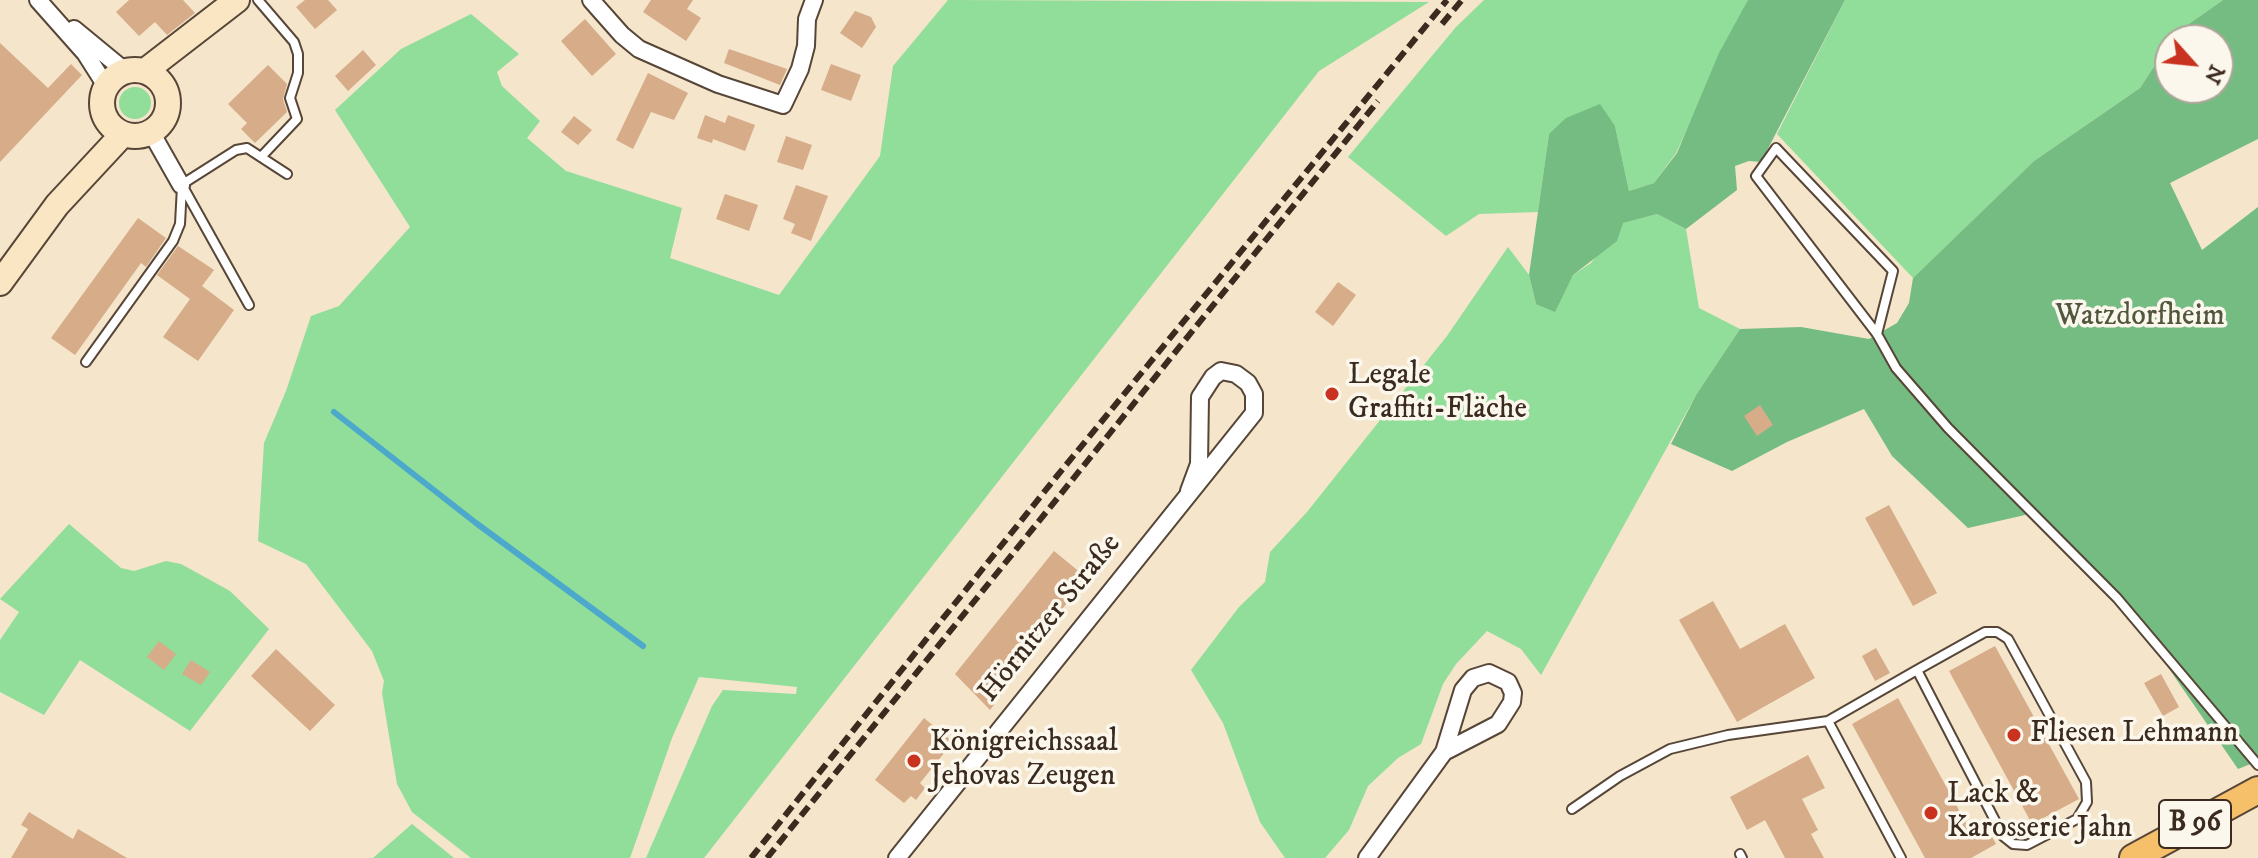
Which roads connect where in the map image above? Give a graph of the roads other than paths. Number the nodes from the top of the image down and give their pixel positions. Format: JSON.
{"nodes":[{"id":1,"x":258,"y":0,"type":"edge"},
{"id":2,"x":591,"y":0,"type":"edge"},
{"id":3,"x":814,"y":0,"type":"edge"},
{"id":4,"x":41,"y":4,"type":"edge"},
{"id":5,"x":223,"y":9,"type":"edge"},
{"id":6,"x":126,"y":76,"type":"junction"},
{"id":7,"x":164,"y":87,"type":"junction"},
{"id":8,"x":114,"y":127,"type":"junction"},
{"id":9,"x":151,"y":132,"type":"junction"},
{"id":10,"x":261,"y":157,"type":"junction"},
{"id":11,"x":287,"y":174,"type":"dead end"},
{"id":12,"x":181,"y":185,"type":"junction"},
{"id":13,"x":0,"y":283,"type":"edge"},
{"id":14,"x":249,"y":305,"type":"dead end"},
{"id":15,"x":1877,"y":334,"type":"junction"},
{"id":16,"x":86,"y":362,"type":"dead end"},
{"id":17,"x":1189,"y":491,"type":"junction"},
{"id":18,"x":1917,"y":670,"type":"junction"},
{"id":19,"x":1828,"y":721,"type":"junction"},
{"id":20,"x":1444,"y":752,"type":"junction"},
{"id":21,"x":2258,"y":765,"type":"edge"},
{"id":22,"x":2258,"y":790,"type":"edge"},
{"id":23,"x":1572,"y":809,"type":"dead end"},
{"id":24,"x":897,"y":858,"type":"edge"},
{"id":25,"x":1367,"y":858,"type":"edge"},
{"id":26,"x":1901,"y":858,"type":"edge"},
{"id":27,"x":2133,"y":858,"type":"edge"}],
"edges":[{"from":1,"to":10,"type":"lane"},
{"from":2,"to":3,"type":"street"},
{"from":4,"to":6,"type":"street"},
{"from":4,"to":6,"type":"street"},
{"from":5,"to":6,"type":"main road"},
{"from":5,"to":7,"type":"main road"},
{"from":6,"to":7,"type":"main road"},
{"from":6,"to":8,"type":"main road"},
{"from":7,"to":9,"type":"main road"},
{"from":8,"to":9,"type":"main road"},
{"from":8,"to":13,"type":"main road"},
{"from":9,"to":12,"type":"street"},
{"from":10,"to":11,"type":"lane"},
{"from":10,"to":12,"type":"lane"},
{"from":12,"to":14,"type":"lane"},
{"from":12,"to":16,"type":"lane"},
{"from":15,"to":15,"type":"lane"},
{"from":15,"to":21,"type":"lane"},
{"from":17,"to":17,"type":"street","name":"Hörnitzer Straße"},
{"from":17,"to":24,"type":"street","name":"Hörnitzer Straße"},
{"from":18,"to":18,"type":"lane"},
{"from":18,"to":19,"type":"lane"},
{"from":19,"to":23,"type":"lane"},
{"from":19,"to":26,"type":"lane"},
{"from":20,"to":20,"type":"street"},
{"from":20,"to":25,"type":"street"},
{"from":22,"to":27,"type":"main road","number":"B 96"}]}
